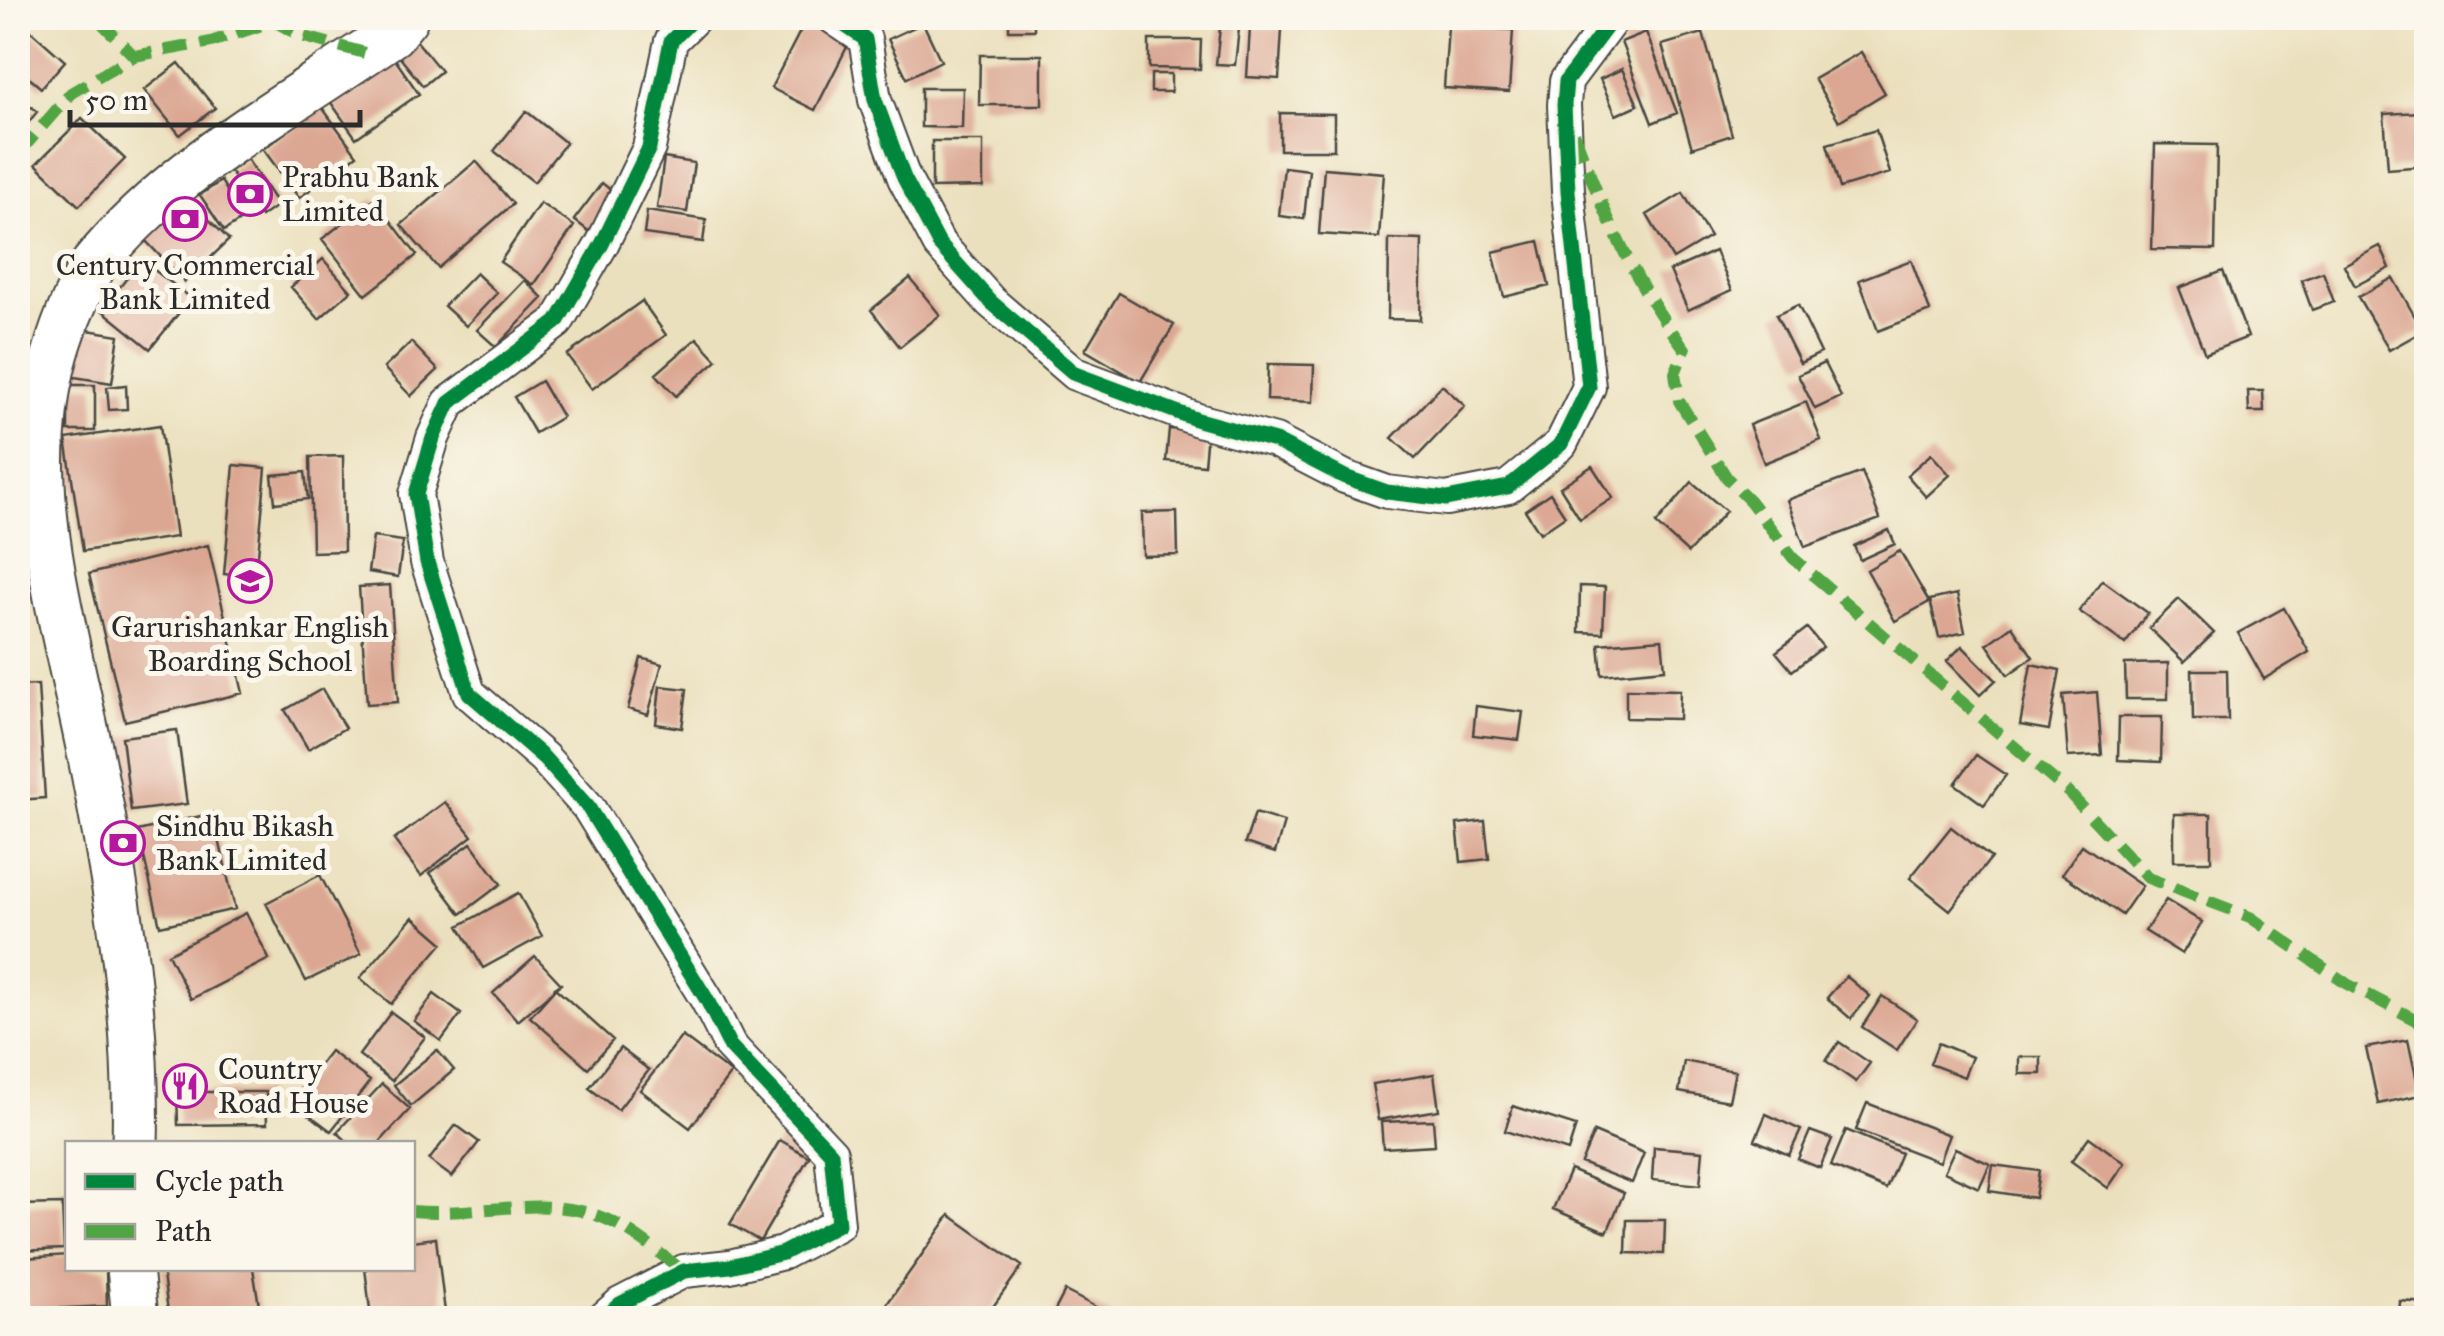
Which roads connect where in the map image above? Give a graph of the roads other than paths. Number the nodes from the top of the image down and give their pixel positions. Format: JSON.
{"nodes":[{"id":1,"x":406,"y":18,"type":"edge"},
{"id":2,"x":694,"y":18,"type":"edge"},
{"id":3,"x":834,"y":18,"type":"edge"},
{"id":4,"x":1613,"y":18,"type":"edge"},
{"id":5,"x":135,"y":1141,"type":"edge"},
{"id":6,"x":130,"y":1271,"type":"edge"},
{"id":7,"x":135,"y":1318,"type":"edge"},
{"id":8,"x":604,"y":1318,"type":"edge"}],
"edges":[{"from":1,"to":5,"type":"main road"},
{"from":2,"to":8,"type":"street"},
{"from":3,"to":4,"type":"street"},
{"from":6,"to":7,"type":"main road"}]}
